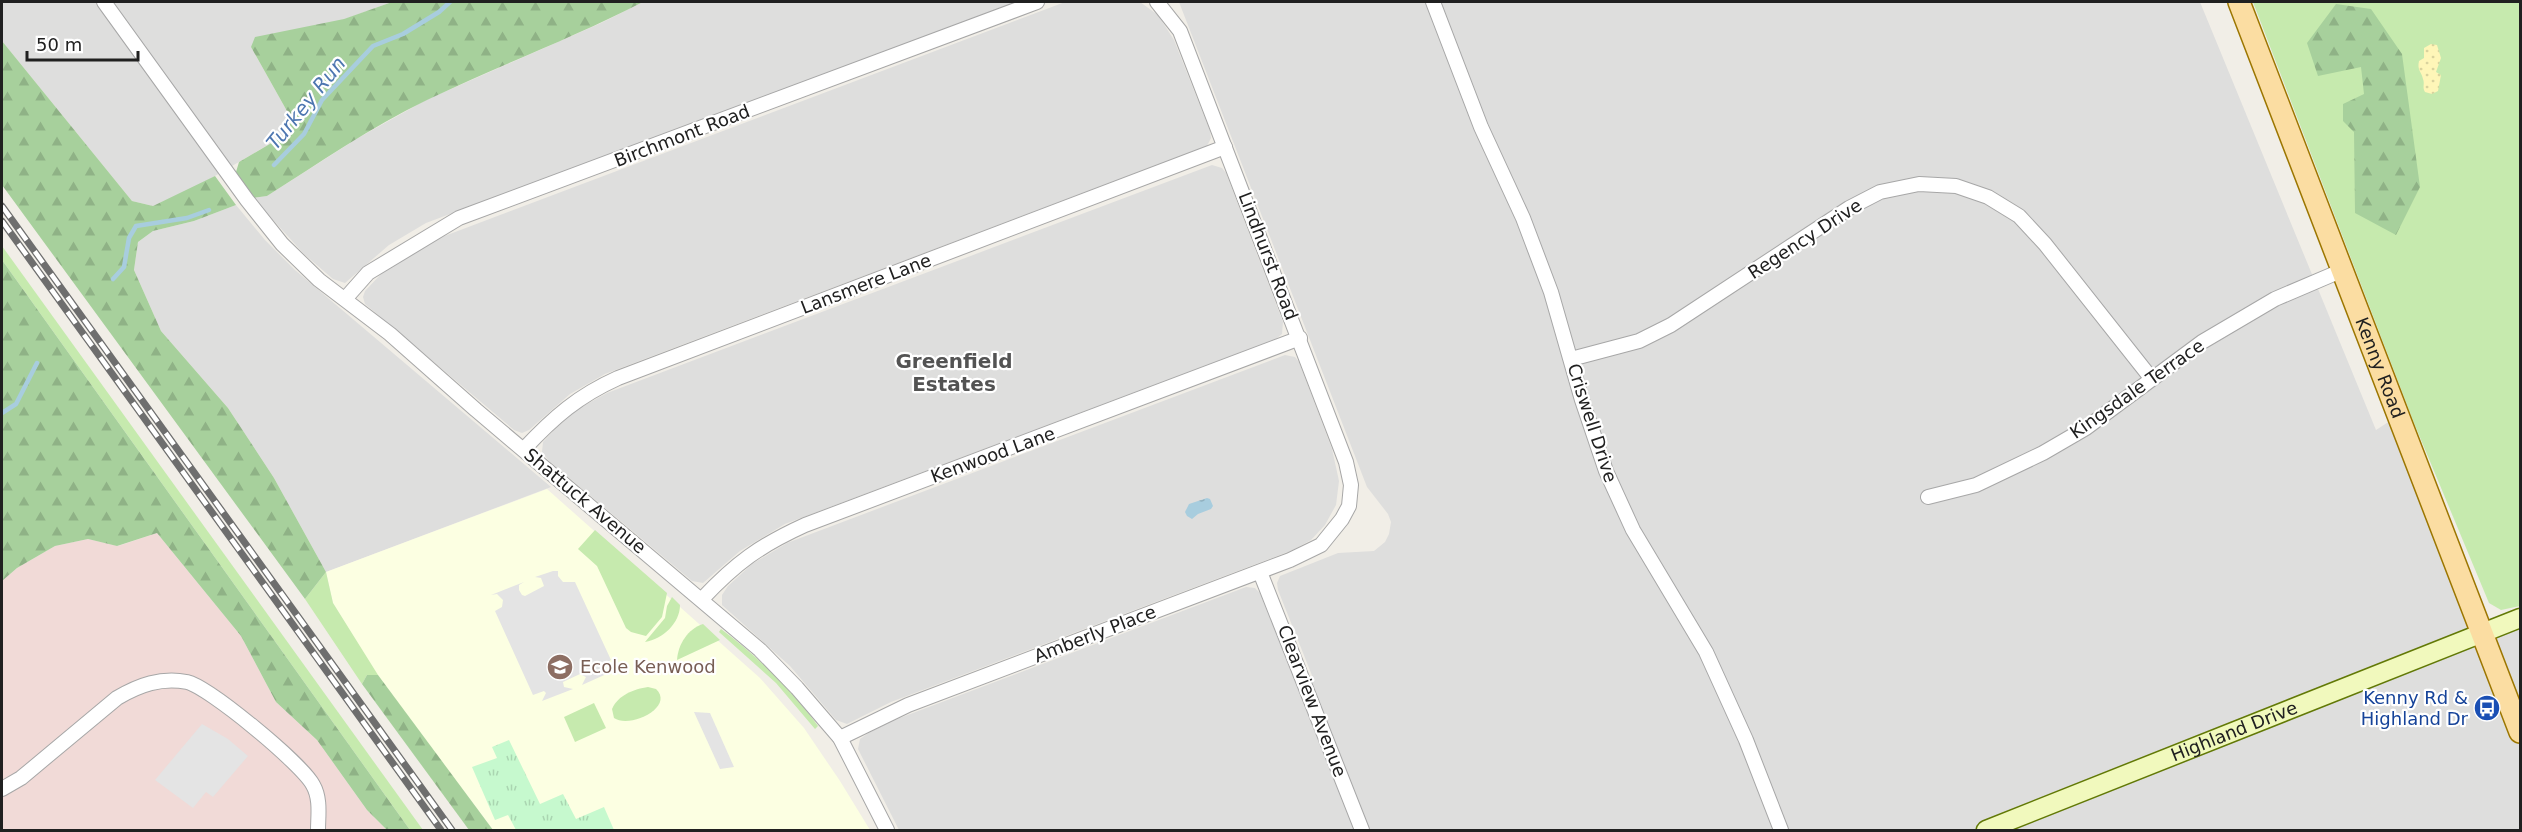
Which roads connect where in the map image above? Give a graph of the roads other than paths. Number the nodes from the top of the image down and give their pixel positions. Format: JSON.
{"nodes":[{"id":1,"x":104,"y":2,"type":"edge"},
{"id":2,"x":1037,"y":2,"type":"edge"},
{"id":3,"x":1157,"y":2,"type":"edge"},
{"id":4,"x":1433,"y":2,"type":"edge"},
{"id":5,"x":2240,"y":2,"type":"edge"},
{"id":6,"x":1225,"y":147,"type":"junction"},
{"id":7,"x":2343,"y":270,"type":"junction"},
{"id":8,"x":345,"y":299,"type":"junction"},
{"id":9,"x":1300,"y":338,"type":"junction"},
{"id":10,"x":1571,"y":359,"type":"junction"},
{"id":11,"x":2151,"y":378,"type":"junction"},
{"id":12,"x":524,"y":449,"type":"junction"},
{"id":13,"x":1928,"y":497,"type":"dead end"},
{"id":14,"x":1342,"y":519,"type":"joint"},
{"id":15,"x":1260,"y":572,"type":"junction"},
{"id":16,"x":702,"y":599,"type":"junction"},
{"id":17,"x":2520,"y":618,"type":"edge"},
{"id":18,"x":2483,"y":633,"type":"junction"},
{"id":19,"x":2520,"y":732,"type":"edge"},
{"id":20,"x":840,"y":738,"type":"junction"},
{"id":21,"x":2,"y":789,"type":"edge"},
{"id":22,"x":318,"y":831,"type":"edge"},
{"id":23,"x":887,"y":831,"type":"edge"},
{"id":24,"x":1362,"y":831,"type":"edge"},
{"id":25,"x":1782,"y":831,"type":"edge"},
{"id":26,"x":1986,"y":831,"type":"edge"}],
"edges":[{"from":1,"to":8,"type":"street","name":"Shattuck Avenue"},
{"from":2,"to":8,"type":"street","name":"Birchmont Road"},
{"from":3,"to":6,"type":"street","name":"Lindhurst Road"},
{"from":4,"to":10,"type":"street","name":"Criswell Drive"},
{"from":5,"to":7,"type":"main road","name":"Kenny Road"},
{"from":6,"to":9,"type":"street","name":"Lindhurst Road"},
{"from":6,"to":12,"type":"street","name":"Lansmere Lane"},
{"from":7,"to":11,"type":"street","name":"Kingsdale Terrace"},
{"from":7,"to":18,"type":"main road","name":"Kenny Road"},
{"from":8,"to":12,"type":"street","name":"Shattuck Avenue"},
{"from":9,"to":14,"type":"street","name":"Lindhurst Road"},
{"from":9,"to":16,"type":"street","name":"Kenwood Lane"},
{"from":10,"to":11,"type":"street","name":"Regency Drive"},
{"from":10,"to":25,"type":"street","name":"Criswell Drive"},
{"from":11,"to":13,"type":"street","name":"Kingsdale Terrace"},
{"from":12,"to":16,"type":"street","name":"Shattuck Avenue"},
{"from":14,"to":15,"type":"street","name":"Amberly Place"},
{"from":15,"to":20,"type":"street","name":"Amberly Place"},
{"from":15,"to":24,"type":"street","name":"Clearview Avenue"},
{"from":16,"to":20,"type":"street","name":"Shattuck Avenue"},
{"from":17,"to":18,"type":"street","name":"Highland Drive"},
{"from":18,"to":19,"type":"main road","name":"Kenny Road"},
{"from":18,"to":26,"type":"street","name":"Highland Drive"},
{"from":20,"to":23,"type":"street","name":"Shattuck Avenue"},
{"from":21,"to":22,"type":"street"}]}
